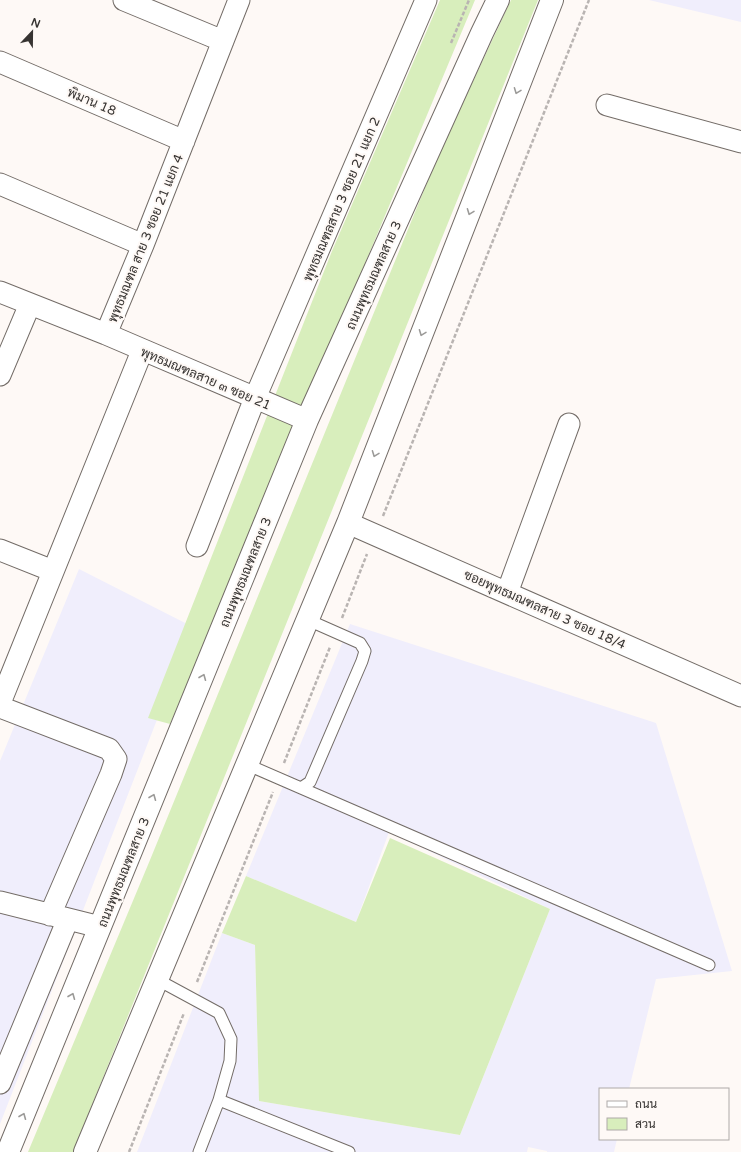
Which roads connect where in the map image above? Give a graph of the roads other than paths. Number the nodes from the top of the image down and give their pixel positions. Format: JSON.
{"nodes":[{"id":1,"x":124,"y":0,"type":"edge"},
{"id":2,"x":238,"y":0,"type":"edge"},
{"id":3,"x":426,"y":0,"type":"edge"},
{"id":4,"x":494,"y":0,"type":"edge"},
{"id":5,"x":498,"y":0,"type":"edge"},
{"id":6,"x":552,"y":0,"type":"edge"},
{"id":7,"x":559,"y":0,"type":"edge"},
{"id":8,"x":482,"y":33,"type":"junction"},
{"id":9,"x":223,"y":41,"type":"junction"},
{"id":10,"x":531,"y":54,"type":"junction"},
{"id":11,"x":0,"y":62,"type":"edge"},
{"id":12,"x":607,"y":105,"type":"dead end"},
{"id":13,"x":184,"y":141,"type":"junction"},
{"id":14,"x":741,"y":142,"type":"edge"},
{"id":15,"x":0,"y":184,"type":"edge"},
{"id":16,"x":143,"y":245,"type":"junction"},
{"id":17,"x":0,"y":292,"type":"edge"},
{"id":18,"x":30,"y":304,"type":"junction"},
{"id":19,"x":106,"y":334,"type":"junction"},
{"id":20,"x":142,"y":351,"type":"junction"},
{"id":21,"x":0,"y":375,"type":"edge"},
{"id":22,"x":255,"y":398,"type":"junction"},
{"id":23,"x":307,"y":420,"type":"junction"},
{"id":24,"x":569,"y":424,"type":"dead end"},
{"id":25,"x":348,"y":523,"type":"junction"},
{"id":26,"x":197,"y":546,"type":"dead end"},
{"id":27,"x":0,"y":550,"type":"edge"},
{"id":28,"x":54,"y":571,"type":"junction"},
{"id":29,"x":507,"y":593,"type":"junction"},
{"id":30,"x":308,"y":620,"type":"junction"},
{"id":31,"x":741,"y":696,"type":"edge"},
{"id":32,"x":0,"y":703,"type":"edge"},
{"id":33,"x":0,"y":707,"type":"edge"},
{"id":34,"x":248,"y":765,"type":"junction"},
{"id":35,"x":300,"y":788,"type":"junction"},
{"id":36,"x":0,"y":902,"type":"edge"},
{"id":37,"x":59,"y":917,"type":"junction"},
{"id":38,"x":100,"y":927,"type":"junction"},
{"id":39,"x":709,"y":965,"type":"dead end"},
{"id":40,"x":158,"y":980,"type":"junction"},
{"id":41,"x":0,"y":1083,"type":"edge"},
{"id":42,"x":219,"y":1100,"type":"junction"},
{"id":43,"x":8,"y":1152,"type":"edge"},
{"id":44,"x":86,"y":1152,"type":"edge"},
{"id":45,"x":199,"y":1152,"type":"edge"},
{"id":46,"x":349,"y":1152,"type":"edge"}],
"edges":[{"from":1,"to":9,"type":"street"},
{"from":2,"to":9,"type":"street","name":"พุทธมณฑล สาย 3 ซอย 21 แยก 4"},
{"from":3,"to":22,"type":"street","name":"พุทธมณฑลสาย 3 ซอย 21 แยก 2"},
{"from":4,"to":8,"type":"main road"},
{"from":5,"to":8,"type":"main road","name":"ถนนพุทธมณฑลสาย 3"},
{"from":6,"to":10,"type":"main road"},
{"from":7,"to":10,"type":"main road"},
{"from":8,"to":23,"type":"main road","name":"ถนนพุทธมณฑลสาย 3"},
{"from":9,"to":13,"type":"street","name":"พุทธมณฑล สาย 3 ซอย 21 แยก 4"},
{"from":10,"to":25,"type":"main road","one_way":true},
{"from":11,"to":13,"type":"street","name":"พิมาน 18"},
{"from":12,"to":14,"type":"street"},
{"from":13,"to":16,"type":"street","name":"พุทธมณฑล สาย 3 ซอย 21 แยก 4"},
{"from":15,"to":16,"type":"street"},
{"from":16,"to":19,"type":"street","name":"พุทธมณฑล สาย 3 ซอย 21 แยก 4"},
{"from":17,"to":18,"type":"street","name":"พุทธมณฑลสาย ๓ ซอย 21"},
{"from":18,"to":19,"type":"street","name":"พุทธมณฑลสาย ๓ ซอย 21"},
{"from":18,"to":21,"type":"street"},
{"from":19,"to":20,"type":"street","name":"พุทธมณฑลสาย ๓ ซอย 21"},
{"from":20,"to":22,"type":"street","name":"พุทธมณฑลสาย ๓ ซอย 21"},
{"from":20,"to":28,"type":"street"},
{"from":22,"to":23,"type":"street","name":"พุทธมณฑลสาย ๓ ซอย 21"},
{"from":22,"to":26,"type":"street","name":"พุทธมณฑลสาย 3 ซอย 21 แยก 2"},
{"from":38,"to":23,"type":"main road","name":"ถนนพุทธมณฑลสาย 3","one_way":true},
{"from":24,"to":29,"type":"street"},
{"from":25,"to":29,"type":"street","name":"ซอยพุทธมณฑลสาย 3 ซอย 18/4"},
{"from":25,"to":30,"type":"main road"},
{"from":27,"to":28,"type":"street"},
{"from":28,"to":32,"type":"street"},
{"from":29,"to":31,"type":"street","name":"ซอยพุทธมณฑลสาย 3 ซอย 18/4"},
{"from":30,"to":34,"type":"main road"},
{"from":30,"to":35,"type":"lane"},
{"from":33,"to":37,"type":"street"},
{"from":34,"to":35,"type":"lane"},
{"from":34,"to":40,"type":"main road"},
{"from":35,"to":39,"type":"lane"},
{"from":36,"to":37,"type":"street"},
{"from":37,"to":38,"type":"street"},
{"from":37,"to":41,"type":"street"},
{"from":43,"to":38,"type":"main road","name":"ถนนพุทธมณฑลสาย 3","one_way":true},
{"from":40,"to":42,"type":"lane"},
{"from":40,"to":44,"type":"main road"},
{"from":42,"to":45,"type":"lane"},
{"from":42,"to":46,"type":"lane"}]}
